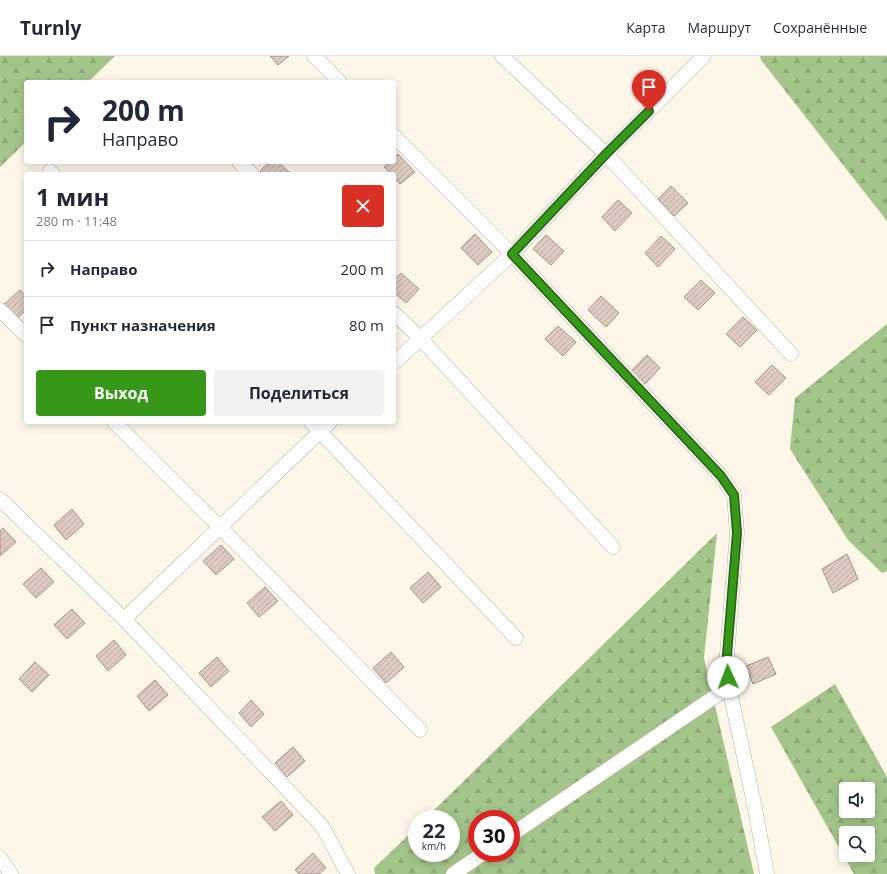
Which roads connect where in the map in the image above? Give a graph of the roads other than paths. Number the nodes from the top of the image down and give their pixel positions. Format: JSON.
{"nodes":[{"id":1,"x":314,"y":56,"type":"edge"},
{"id":2,"x":502,"y":56,"type":"edge"},
{"id":3,"x":703,"y":57,"type":"dead end"},
{"id":4,"x":338,"y":80,"type":"edge"},
{"id":5,"x":396,"y":138,"type":"edge"},
{"id":6,"x":606,"y":154,"type":"junction"},
{"id":7,"x":241,"y":164,"type":"edge"},
{"id":8,"x":250,"y":172,"type":"edge"},
{"id":9,"x":512,"y":254,"type":"junction"},
{"id":10,"x":0,"y":310,"type":"edge"},
{"id":11,"x":396,"y":315,"type":"edge"},
{"id":12,"x":24,"y":333,"type":"edge"},
{"id":13,"x":420,"y":338,"type":"junction"},
{"id":14,"x":791,"y":354,"type":"dead end"},
{"id":15,"x":396,"y":361,"type":"edge"},
{"id":16,"x":116,"y":424,"type":"edge"},
{"id":17,"x":320,"y":425,"type":"edge"},
{"id":18,"x":0,"y":498,"type":"edge"},
{"id":19,"x":220,"y":527,"type":"junction"},
{"id":20,"x":613,"y":547,"type":"dead end"},
{"id":21,"x":124,"y":619,"type":"junction"},
{"id":22,"x":516,"y":638,"type":"dead end"},
{"id":23,"x":729,"y":687,"type":"junction"},
{"id":24,"x":420,"y":730,"type":"dead end"},
{"id":25,"x":520,"y":829,"type":"edge"},
{"id":26,"x":0,"y":858,"type":"edge"},
{"id":27,"x":471,"y":862,"type":"edge"},
{"id":28,"x":11,"y":874,"type":"edge"},
{"id":29,"x":348,"y":874,"type":"edge"},
{"id":30,"x":453,"y":874,"type":"edge"},
{"id":31,"x":767,"y":874,"type":"edge"}],
"edges":[{"from":1,"to":4,"type":"street"},
{"from":2,"to":6,"type":"street"},
{"from":3,"to":6,"type":"street"},
{"from":5,"to":9,"type":"street"},
{"from":6,"to":9,"type":"street"},
{"from":6,"to":14,"type":"street"},
{"from":7,"to":8,"type":"street"},
{"from":9,"to":13,"type":"street"},
{"from":9,"to":23,"type":"street"},
{"from":10,"to":12,"type":"street"},
{"from":11,"to":13,"type":"street"},
{"from":13,"to":15,"type":"street"},
{"from":13,"to":20,"type":"street"},
{"from":16,"to":19,"type":"street"},
{"from":17,"to":19,"type":"street"},
{"from":17,"to":22,"type":"street"},
{"from":18,"to":21,"type":"street"},
{"from":19,"to":21,"type":"street"},
{"from":19,"to":24,"type":"street"},
{"from":21,"to":29,"type":"street"},
{"from":23,"to":25,"type":"street"},
{"from":23,"to":31,"type":"street"},
{"from":26,"to":28,"type":"street"},
{"from":27,"to":30,"type":"street"}]}
